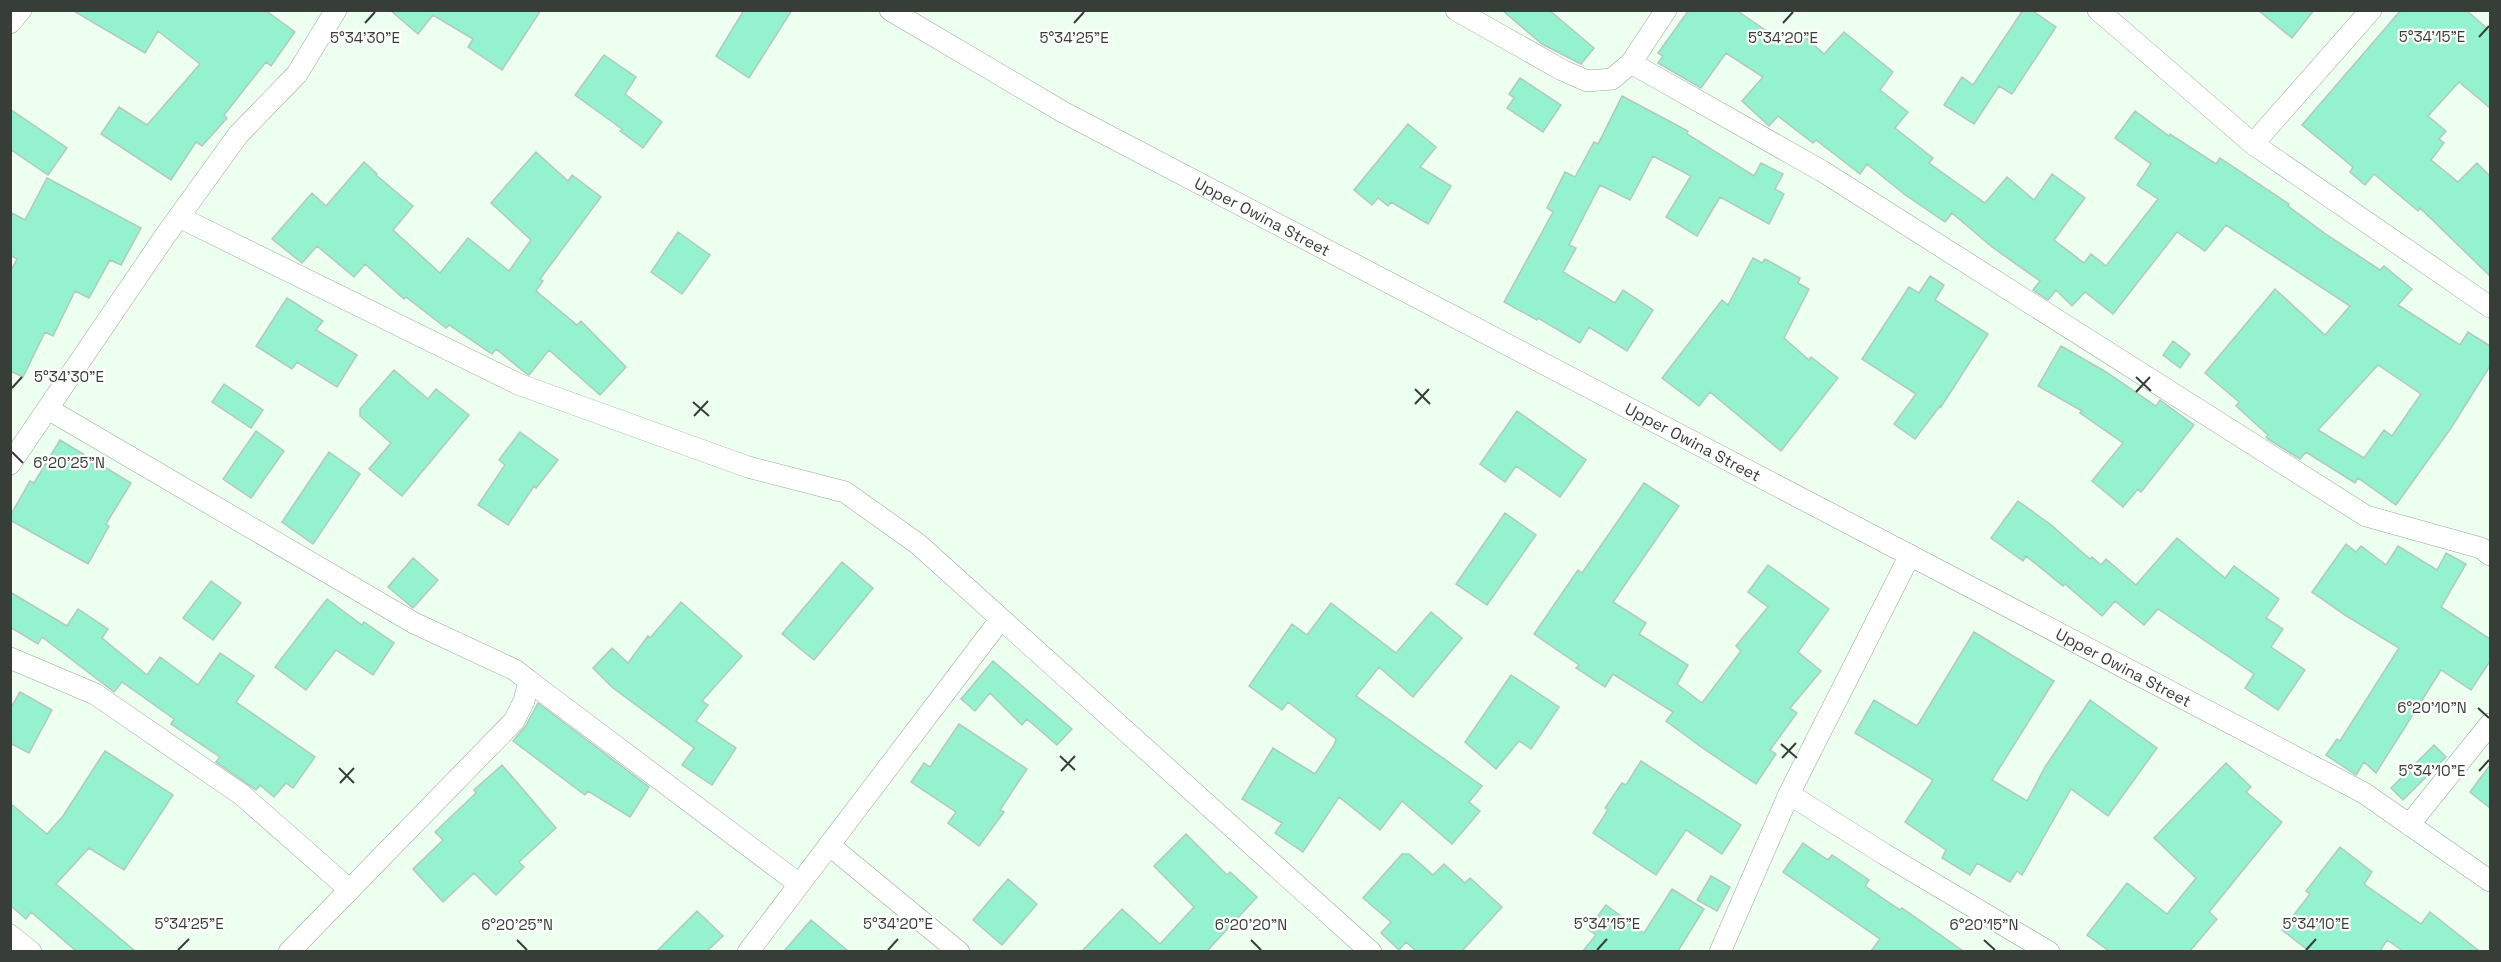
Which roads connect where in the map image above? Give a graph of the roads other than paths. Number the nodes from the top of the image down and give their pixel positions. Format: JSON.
{"nodes":[{"id":1,"x":21,"y":10,"type":"edge"},
{"id":2,"x":336,"y":10,"type":"edge"},
{"id":3,"x":890,"y":10,"type":"edge"},
{"id":4,"x":1456,"y":10,"type":"edge"},
{"id":5,"x":1666,"y":10,"type":"edge"},
{"id":6,"x":2098,"y":10,"type":"edge"},
{"id":7,"x":2371,"y":10,"type":"edge"},
{"id":8,"x":10,"y":23,"type":"edge"},
{"id":9,"x":1631,"y":63,"type":"junction"},
{"id":10,"x":2253,"y":144,"type":"junction"},
{"id":11,"x":179,"y":217,"type":"junction"},
{"id":12,"x":2490,"y":307,"type":"edge"},
{"id":13,"x":48,"y":409,"type":"junction"},
{"id":14,"x":10,"y":464,"type":"edge"},
{"id":15,"x":1910,"y":555,"type":"junction"},
{"id":16,"x":2490,"y":555,"type":"edge"},
{"id":17,"x":1000,"y":620,"type":"junction"},
{"id":18,"x":10,"y":658,"type":"edge"},
{"id":19,"x":530,"y":681,"type":"junction"},
{"id":20,"x":2490,"y":724,"type":"edge"},
{"id":21,"x":1789,"y":794,"type":"junction"},
{"id":22,"x":2409,"y":825,"type":"junction"},
{"id":23,"x":829,"y":845,"type":"junction"},
{"id":24,"x":2490,"y":881,"type":"edge"},
{"id":25,"x":799,"y":885,"type":"junction"},
{"id":26,"x":350,"y":890,"type":"junction"},
{"id":27,"x":10,"y":934,"type":"edge"},
{"id":28,"x":31,"y":951,"type":"edge"},
{"id":29,"x":289,"y":951,"type":"edge"},
{"id":30,"x":748,"y":951,"type":"edge"},
{"id":31,"x":959,"y":951,"type":"edge"},
{"id":32,"x":1371,"y":951,"type":"edge"},
{"id":33,"x":1720,"y":951,"type":"edge"},
{"id":34,"x":2049,"y":951,"type":"edge"}],
"edges":[{"from":1,"to":8,"type":"street"},
{"from":2,"to":11,"type":"street"},
{"from":3,"to":15,"type":"street","name":"Upper Owina Street"},
{"from":4,"to":9,"type":"street"},
{"from":5,"to":9,"type":"street"},
{"from":6,"to":10,"type":"street"},
{"from":7,"to":10,"type":"street"},
{"from":9,"to":16,"type":"street"},
{"from":10,"to":12,"type":"street"},
{"from":11,"to":13,"type":"street"},
{"from":11,"to":17,"type":"street"},
{"from":13,"to":14,"type":"street"},
{"from":13,"to":19,"type":"street"},
{"from":15,"to":21,"type":"street"},
{"from":15,"to":22,"type":"street","name":"Upper Owina Street"},
{"from":17,"to":23,"type":"street"},
{"from":17,"to":32,"type":"street"},
{"from":18,"to":26,"type":"street"},
{"from":19,"to":25,"type":"street"},
{"from":19,"to":26,"type":"street"},
{"from":20,"to":22,"type":"street"},
{"from":21,"to":33,"type":"street"},
{"from":21,"to":34,"type":"street"},
{"from":22,"to":24,"type":"street","name":"Upper Owina Street"},
{"from":23,"to":25,"type":"street"},
{"from":23,"to":31,"type":"street"},
{"from":25,"to":30,"type":"street"},
{"from":26,"to":29,"type":"street"},
{"from":27,"to":28,"type":"street"}]}
